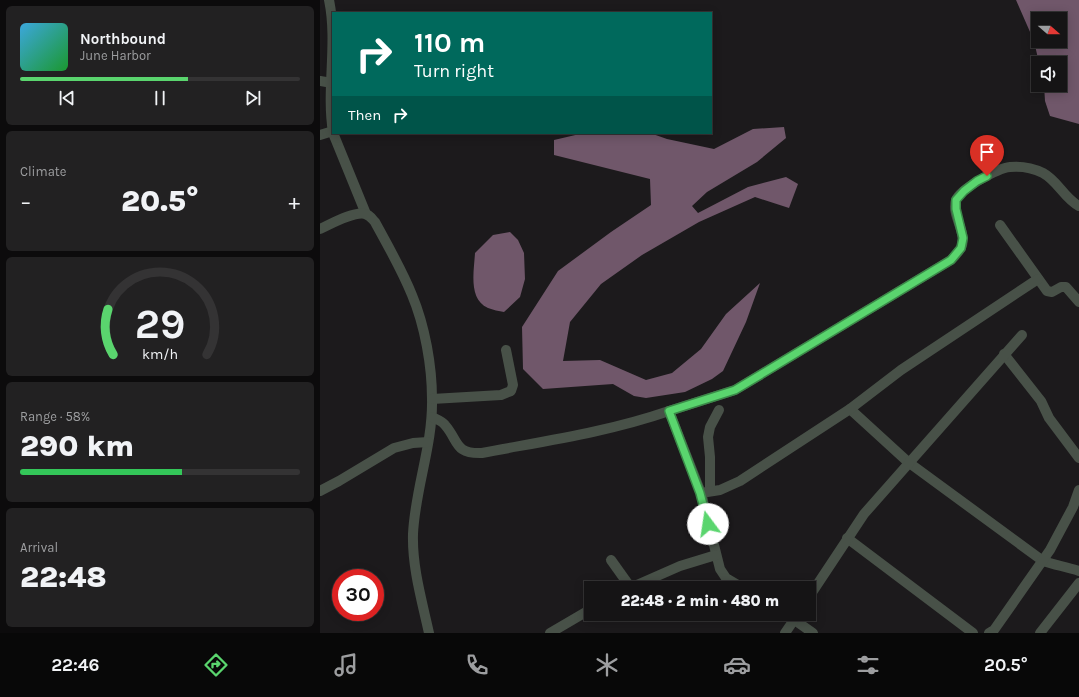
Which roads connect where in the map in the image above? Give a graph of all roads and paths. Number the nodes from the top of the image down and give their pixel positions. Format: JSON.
{"nodes":[{"id":1,"x":330,"y":0,"type":"edge"},
{"id":2,"x":320,"y":81,"type":"edge"},
{"id":3,"x":332,"y":83,"type":"junction"},
{"id":4,"x":332,"y":124,"type":"edge"},
{"id":5,"x":332,"y":132,"type":"edge"},
{"id":6,"x":334,"y":134,"type":"edge"},
{"id":7,"x":320,"y":135,"type":"edge"},
{"id":8,"x":1079,"y":206,"type":"edge"},
{"id":9,"x":366,"y":214,"type":"junction"},
{"id":10,"x":1000,"y":226,"type":"dead end"},
{"id":11,"x":320,"y":229,"type":"edge"},
{"id":12,"x":1038,"y":279,"type":"junction"},
{"id":13,"x":1079,"y":302,"type":"edge"},
{"id":14,"x":1022,"y":334,"type":"dead end"},
{"id":15,"x":506,"y":350,"type":"dead end"},
{"id":16,"x":1004,"y":354,"type":"junction"},
{"id":17,"x":432,"y":398,"type":"junction"},
{"id":18,"x":850,"y":409,"type":"junction"},
{"id":19,"x":719,"y":410,"type":"dead end"},
{"id":20,"x":669,"y":411,"type":"junction"},
{"id":21,"x":432,"y":417,"type":"junction"},
{"id":22,"x":428,"y":442,"type":"junction"},
{"id":23,"x":1076,"y":446,"type":"edge"},
{"id":24,"x":1079,"y":458,"type":"edge"},
{"id":25,"x":908,"y":462,"type":"junction"},
{"id":26,"x":1079,"y":490,"type":"edge"},
{"id":27,"x":320,"y":491,"type":"edge"},
{"id":28,"x":705,"y":492,"type":"junction"},
{"id":29,"x":847,"y":538,"type":"junction"},
{"id":30,"x":716,"y":555,"type":"junction"},
{"id":31,"x":611,"y":560,"type":"dead end"},
{"id":32,"x":1043,"y":561,"type":"junction"},
{"id":33,"x":1079,"y":571,"type":"edge"},
{"id":34,"x":625,"y":581,"type":"edge"},
{"id":35,"x":646,"y":581,"type":"edge"},
{"id":36,"x":731,"y":581,"type":"edge"},
{"id":37,"x":1079,"y":583,"type":"edge"},
{"id":38,"x":816,"y":586,"type":"edge"},
{"id":39,"x":584,"y":613,"type":"edge"},
{"id":40,"x":791,"y":621,"type":"edge"},
{"id":41,"x":799,"y":621,"type":"edge"},
{"id":42,"x":994,"y":632,"type":"edge"},
{"id":43,"x":429,"y":633,"type":"edge"},
{"id":44,"x":550,"y":633,"type":"edge"},
{"id":45,"x":785,"y":633,"type":"edge"},
{"id":46,"x":813,"y":633,"type":"edge"},
{"id":47,"x":973,"y":633,"type":"edge"},
{"id":48,"x":1040,"y":633,"type":"edge"}],
"edges":[{"from":1,"to":3,"type":"street"},
{"from":2,"to":3,"type":"street"},
{"from":3,"to":4,"type":"street"},
{"from":5,"to":7,"type":"street"},
{"from":6,"to":9,"type":"street"},
{"from":8,"to":20,"type":"street"},
{"from":9,"to":11,"type":"street"},
{"from":9,"to":17,"type":"street"},
{"from":10,"to":12,"type":"street"},
{"from":12,"to":13,"type":"street"},
{"from":12,"to":18,"type":"street"},
{"from":14,"to":16,"type":"street"},
{"from":15,"to":17,"type":"street"},
{"from":16,"to":23,"type":"street"},
{"from":16,"to":25,"type":"street"},
{"from":17,"to":21,"type":"street"},
{"from":18,"to":25,"type":"street"},
{"from":18,"to":28,"type":"street"},
{"from":19,"to":28,"type":"street"},
{"from":20,"to":21,"type":"street"},
{"from":20,"to":28,"type":"street"},
{"from":21,"to":22,"type":"street"},
{"from":22,"to":27,"type":"street"},
{"from":22,"to":43,"type":"street"},
{"from":23,"to":24,"type":"street"},
{"from":25,"to":29,"type":"street"},
{"from":25,"to":32,"type":"street"},
{"from":26,"to":32,"type":"street"},
{"from":28,"to":30,"type":"street"},
{"from":29,"to":38,"type":"street"},
{"from":29,"to":47,"type":"street"},
{"from":30,"to":35,"type":"street"},
{"from":30,"to":36,"type":"street"},
{"from":31,"to":34,"type":"street"},
{"from":32,"to":33,"type":"street"},
{"from":32,"to":42,"type":"street"},
{"from":37,"to":48,"type":"street"},
{"from":39,"to":44,"type":"street"},
{"from":40,"to":45,"type":"street"},
{"from":41,"to":46,"type":"street"}]}
